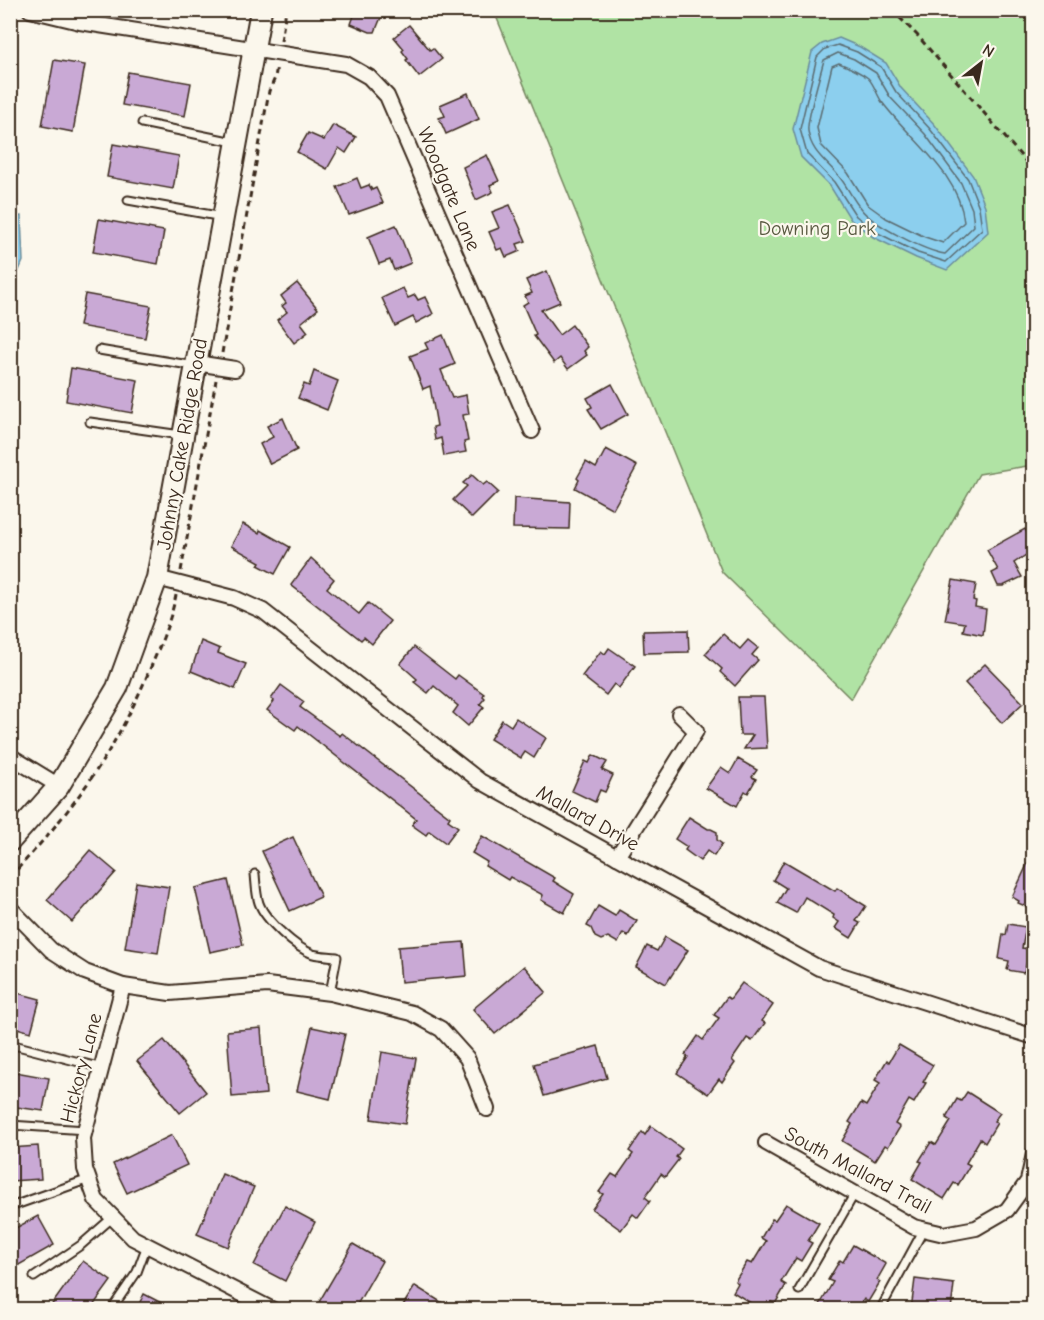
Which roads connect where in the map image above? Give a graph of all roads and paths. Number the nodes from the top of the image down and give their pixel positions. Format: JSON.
{"nodes":[{"id":1,"x":30,"y":10,"type":"edge"},
{"id":2,"x":261,"y":10,"type":"edge"},
{"id":3,"x":892,"y":10,"type":"edge"},
{"id":4,"x":81,"y":16,"type":"edge"},
{"id":5,"x":254,"y":49,"type":"junction"},
{"id":6,"x":142,"y":123,"type":"dead end"},
{"id":7,"x":237,"y":142,"type":"junction"},
{"id":8,"x":1034,"y":171,"type":"edge"},
{"id":9,"x":128,"y":200,"type":"dead end"},
{"id":10,"x":223,"y":217,"type":"junction"},
{"id":11,"x":99,"y":350,"type":"dead end"},
{"id":12,"x":196,"y":364,"type":"junction"},
{"id":13,"x":235,"y":369,"type":"dead end"},
{"id":14,"x":90,"y":422,"type":"dead end"},
{"id":15,"x":532,"y":431,"type":"dead end"},
{"id":16,"x":183,"y":436,"type":"junction"},
{"id":17,"x":157,"y":578,"type":"junction"},
{"id":18,"x":679,"y":714,"type":"dead end"},
{"id":19,"x":10,"y":756,"type":"edge"},
{"id":20,"x":59,"y":786,"type":"junction"},
{"id":21,"x":10,"y":841,"type":"edge"},
{"id":22,"x":617,"y":857,"type":"junction"},
{"id":23,"x":255,"y":874,"type":"dead end"},
{"id":24,"x":10,"y":908,"type":"edge"},
{"id":25,"x":123,"y":986,"type":"junction"},
{"id":26,"x":330,"y":993,"type":"junction"},
{"id":27,"x":1034,"y":1037,"type":"edge"},
{"id":28,"x":10,"y":1044,"type":"edge"},
{"id":29,"x":102,"y":1068,"type":"junction"},
{"id":30,"x":487,"y":1108,"type":"dead end"},
{"id":31,"x":10,"y":1125,"type":"edge"},
{"id":32,"x":86,"y":1130,"type":"junction"},
{"id":33,"x":766,"y":1143,"type":"dead end"},
{"id":34,"x":1034,"y":1154,"type":"edge"},
{"id":35,"x":89,"y":1179,"type":"junction"},
{"id":36,"x":855,"y":1193,"type":"junction"},
{"id":37,"x":10,"y":1206,"type":"edge"},
{"id":38,"x":113,"y":1218,"type":"junction"},
{"id":39,"x":924,"y":1229,"type":"junction"},
{"id":40,"x":147,"y":1245,"type":"junction"},
{"id":41,"x":34,"y":1277,"type":"dead end"},
{"id":42,"x":799,"y":1290,"type":"dead end"},
{"id":43,"x":111,"y":1310,"type":"edge"},
{"id":44,"x":273,"y":1310,"type":"edge"},
{"id":45,"x":880,"y":1310,"type":"edge"}],
"edges":[{"from":1,"to":4,"type":"street","name":"Woodgate Lane"},
{"from":2,"to":5,"type":"street","name":"Johnny Cake Ridge Road"},
{"from":3,"to":8,"type":"path"},
{"from":4,"to":5,"type":"street","name":"Woodgate Lane"},
{"from":5,"to":7,"type":"street","name":"Johnny Cake Ridge Road"},
{"from":5,"to":15,"type":"street","name":"Woodgate Lane"},
{"from":6,"to":7,"type":"lane"},
{"from":7,"to":10,"type":"street","name":"Johnny Cake Ridge Road"},
{"from":9,"to":10,"type":"lane"},
{"from":10,"to":12,"type":"street","name":"Johnny Cake Ridge Road"},
{"from":11,"to":12,"type":"lane"},
{"from":12,"to":13,"type":"street"},
{"from":12,"to":16,"type":"street","name":"Johnny Cake Ridge Road"},
{"from":14,"to":16,"type":"lane"},
{"from":16,"to":17,"type":"street","name":"Johnny Cake Ridge Road"},
{"from":17,"to":20,"type":"street","name":"Johnny Cake Ridge Road"},
{"from":17,"to":22,"type":"street","name":"Mallard Drive"},
{"from":18,"to":22,"type":"street"},
{"from":19,"to":20,"type":"street"},
{"from":20,"to":21,"type":"street","name":"Johnny Cake Ridge Road"},
{"from":22,"to":27,"type":"street","name":"Mallard Drive"},
{"from":23,"to":26,"type":"lane"},
{"from":24,"to":25,"type":"street"},
{"from":25,"to":26,"type":"street"},
{"from":25,"to":29,"type":"street","name":"Hickory Lane"},
{"from":26,"to":30,"type":"street"},
{"from":28,"to":29,"type":"lane"},
{"from":29,"to":32,"type":"street","name":"Hickory Lane"},
{"from":31,"to":32,"type":"lane"},
{"from":32,"to":35,"type":"street","name":"Hickory Lane"},
{"from":33,"to":36,"type":"street","name":"South Mallard Trail"},
{"from":34,"to":39,"type":"street","name":"South Mallard Trail"},
{"from":35,"to":37,"type":"lane"},
{"from":35,"to":38,"type":"street","name":"Hickory Lane"},
{"from":36,"to":39,"type":"street","name":"South Mallard Trail"},
{"from":36,"to":42,"type":"lane"},
{"from":38,"to":40,"type":"street","name":"Hickory Lane"},
{"from":38,"to":41,"type":"lane"},
{"from":39,"to":45,"type":"lane"},
{"from":40,"to":43,"type":"lane"},
{"from":40,"to":44,"type":"street","name":"Hickory Lane"}]}
